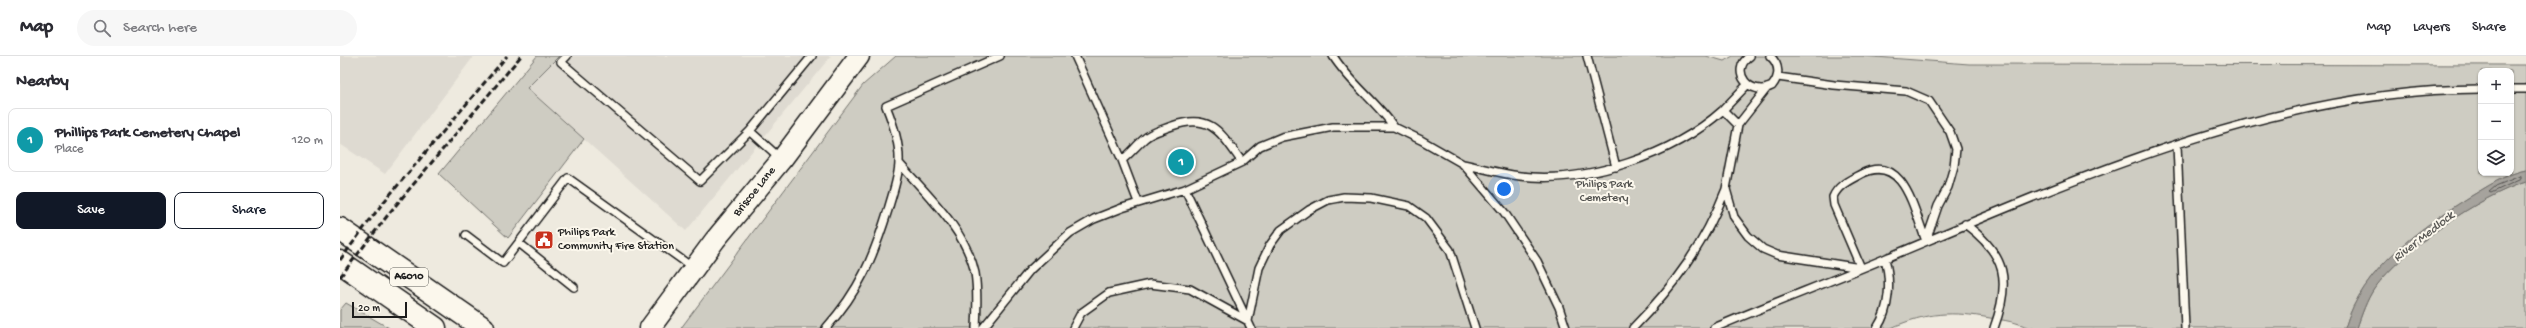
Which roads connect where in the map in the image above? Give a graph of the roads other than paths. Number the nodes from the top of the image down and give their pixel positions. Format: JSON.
{"nodes":[{"id":1,"x":567,"y":56,"type":"edge"},
{"id":2,"x":812,"y":56,"type":"edge"},
{"id":3,"x":860,"y":56,"type":"edge"},
{"id":4,"x":1000,"y":56,"type":"edge"},
{"id":5,"x":1075,"y":56,"type":"edge"},
{"id":6,"x":1333,"y":56,"type":"edge"},
{"id":7,"x":1587,"y":56,"type":"edge"},
{"id":8,"x":1770,"y":56,"type":"edge"},
{"id":9,"x":1747,"y":57,"type":"edge"},
{"id":10,"x":1778,"y":77,"type":"junction"},
{"id":11,"x":1748,"y":85,"type":"junction"},
{"id":12,"x":1767,"y":88,"type":"junction"},
{"id":13,"x":2478,"y":89,"type":"edge"},
{"id":14,"x":2514,"y":89,"type":"edge"},
{"id":15,"x":2526,"y":89,"type":"edge"},
{"id":16,"x":1723,"y":110,"type":"junction"},
{"id":17,"x":1738,"y":125,"type":"junction"},
{"id":18,"x":1394,"y":127,"type":"junction"},
{"id":19,"x":750,"y":131,"type":"junction"},
{"id":20,"x":2177,"y":145,"type":"junction"},
{"id":21,"x":782,"y":159,"type":"junction"},
{"id":22,"x":1122,"y":160,"type":"junction"},
{"id":23,"x":1242,"y":162,"type":"junction"},
{"id":24,"x":899,"y":163,"type":"junction"},
{"id":25,"x":1463,"y":164,"type":"junction"},
{"id":26,"x":1616,"y":167,"type":"junction"},
{"id":27,"x":1185,"y":189,"type":"junction"},
{"id":28,"x":1726,"y":189,"type":"junction"},
{"id":29,"x":1138,"y":202,"type":"junction"},
{"id":30,"x":1965,"y":224,"type":"junction"},
{"id":31,"x":340,"y":229,"type":"edge"},
{"id":32,"x":466,"y":235,"type":"dead end"},
{"id":33,"x":1926,"y":241,"type":"junction"},
{"id":34,"x":519,"y":243,"type":"junction"},
{"id":35,"x":1885,"y":259,"type":"junction"},
{"id":36,"x":340,"y":262,"type":"edge"},
{"id":37,"x":1861,"y":268,"type":"junction"},
{"id":38,"x":694,"y":269,"type":"junction"},
{"id":39,"x":574,"y":287,"type":"dead end"},
{"id":40,"x":1248,"y":321,"type":"junction"},
{"id":41,"x":435,"y":328,"type":"edge"},
{"id":42,"x":483,"y":328,"type":"edge"},
{"id":43,"x":650,"y":328,"type":"edge"},
{"id":44,"x":826,"y":328,"type":"edge"},
{"id":45,"x":976,"y":328,"type":"edge"},
{"id":46,"x":983,"y":328,"type":"edge"},
{"id":47,"x":1073,"y":328,"type":"edge"},
{"id":48,"x":1251,"y":328,"type":"edge"},
{"id":49,"x":1475,"y":328,"type":"edge"},
{"id":50,"x":1566,"y":328,"type":"edge"},
{"id":51,"x":1633,"y":328,"type":"edge"},
{"id":52,"x":1714,"y":328,"type":"edge"},
{"id":53,"x":1877,"y":328,"type":"edge"},
{"id":54,"x":1994,"y":328,"type":"edge"},
{"id":55,"x":2185,"y":328,"type":"edge"}],
"edges":[{"from":1,"to":19,"type":"lane"},
{"from":2,"to":19,"type":"lane"},
{"from":3,"to":21,"type":"street","name":"Briscoe Lane"},
{"from":4,"to":24,"type":"lane"},
{"from":5,"to":22,"type":"lane"},
{"from":6,"to":18,"type":"lane"},
{"from":7,"to":26,"type":"lane"},
{"from":8,"to":10,"type":"lane"},
{"from":9,"to":11,"type":"lane"},
{"from":10,"to":12,"type":"lane"},
{"from":10,"to":33,"type":"lane"},
{"from":11,"to":12,"type":"lane"},
{"from":11,"to":16,"type":"lane"},
{"from":12,"to":17,"type":"lane"},
{"from":13,"to":20,"type":"lane"},
{"from":14,"to":15,"type":"lane"},
{"from":16,"to":17,"type":"lane"},
{"from":16,"to":26,"type":"lane"},
{"from":17,"to":28,"type":"lane"},
{"from":18,"to":23,"type":"lane"},
{"from":18,"to":25,"type":"lane"},
{"from":19,"to":21,"type":"lane"},
{"from":20,"to":30,"type":"lane"},
{"from":20,"to":55,"type":"lane"},
{"from":21,"to":38,"type":"street","name":"Briscoe Lane"},
{"from":22,"to":23,"type":"lane"},
{"from":22,"to":29,"type":"lane"},
{"from":23,"to":27,"type":"lane"},
{"from":24,"to":44,"type":"lane"},
{"from":24,"to":45,"type":"lane"},
{"from":25,"to":26,"type":"lane"},
{"from":25,"to":50,"type":"lane"},
{"from":27,"to":29,"type":"lane"},
{"from":27,"to":40,"type":"lane"},
{"from":28,"to":37,"type":"lane"},
{"from":28,"to":51,"type":"lane"},
{"from":29,"to":46,"type":"lane"},
{"from":30,"to":33,"type":"lane"},
{"from":30,"to":54,"type":"lane"},
{"from":31,"to":42,"type":"highway","number":"A6010"},
{"from":32,"to":34,"type":"lane"},
{"from":33,"to":35,"type":"lane"},
{"from":33,"to":37,"type":"lane"},
{"from":34,"to":38,"type":"lane"},
{"from":34,"to":39,"type":"lane"},
{"from":35,"to":37,"type":"lane"},
{"from":35,"to":53,"type":"lane"},
{"from":36,"to":41,"type":"highway","number":"A6010"},
{"from":37,"to":52,"type":"lane"},
{"from":38,"to":43,"type":"street","name":"Briscoe Lane"},
{"from":40,"to":47,"type":"lane"},
{"from":40,"to":48,"type":"lane"},
{"from":40,"to":49,"type":"lane"}]}
